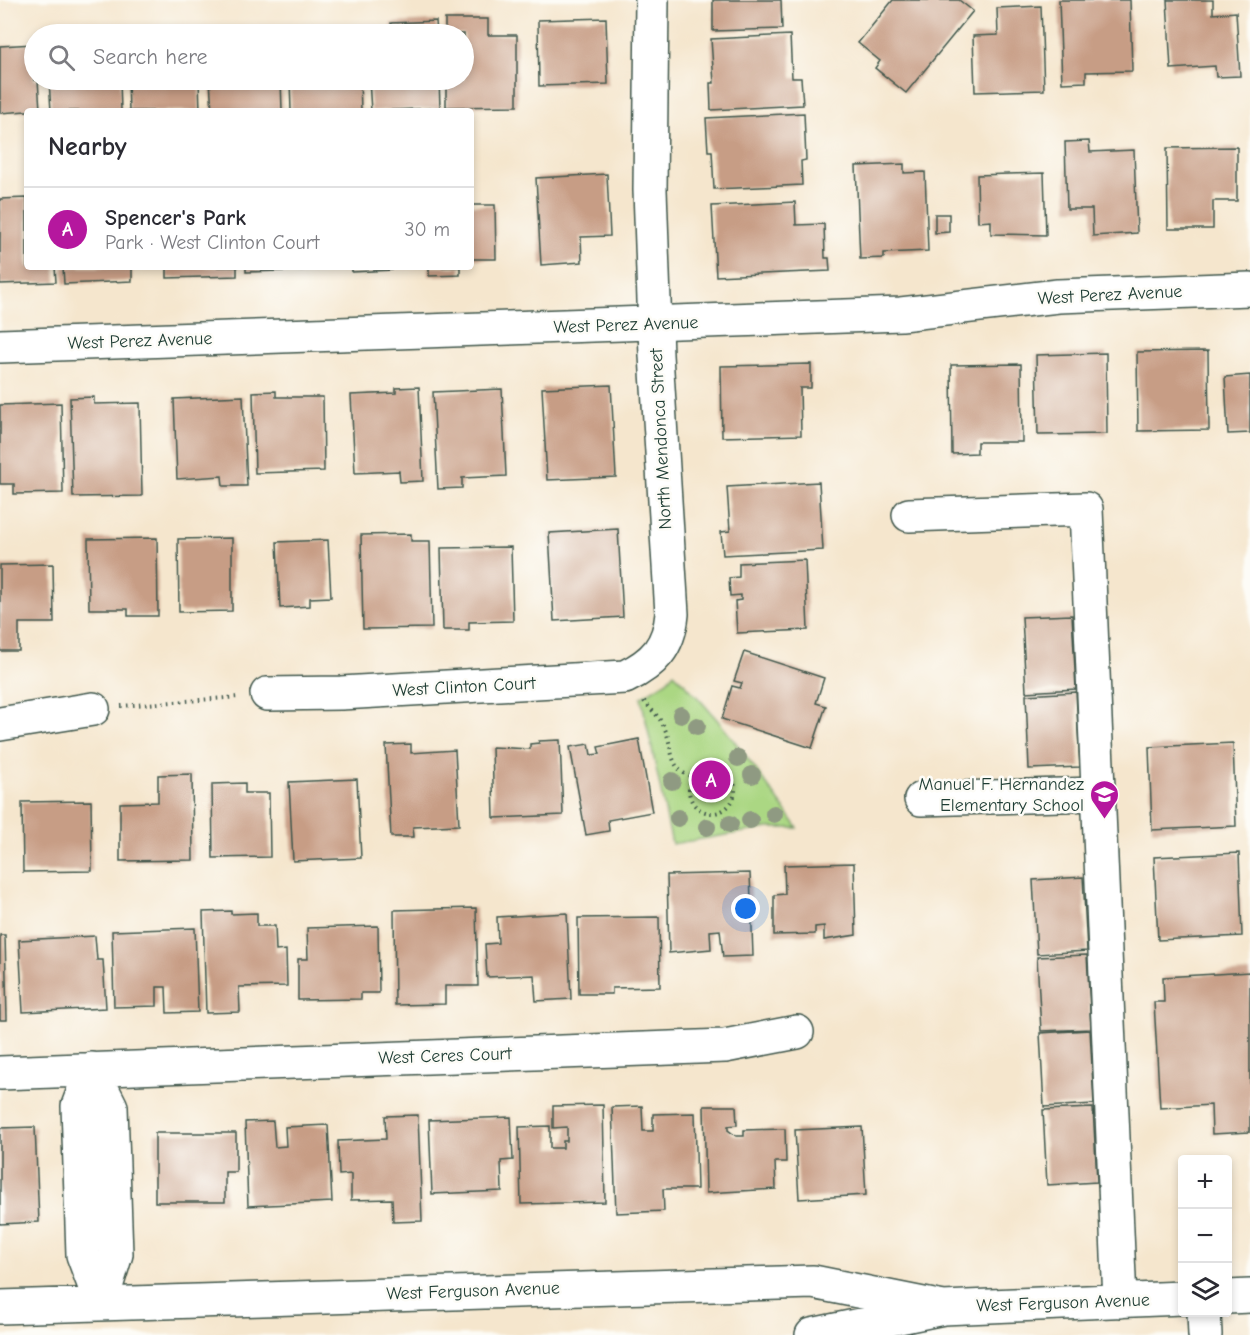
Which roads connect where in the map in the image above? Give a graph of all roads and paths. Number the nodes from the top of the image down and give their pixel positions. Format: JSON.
{"nodes":[{"id":1,"x":652,"y":0,"type":"edge"},
{"id":2,"x":1250,"y":289,"type":"edge"},
{"id":3,"x":655,"y":324,"type":"junction"},
{"id":4,"x":0,"y":346,"type":"edge"},
{"id":5,"x":909,"y":515,"type":"dead end"},
{"id":6,"x":656,"y":658,"type":"joint"},
{"id":7,"x":625,"y":677,"type":"junction"},
{"id":8,"x":267,"y":694,"type":"joint"},
{"id":9,"x":93,"y":708,"type":"joint"},
{"id":10,"x":0,"y":724,"type":"edge"},
{"id":11,"x":693,"y":777,"type":"junction"},
{"id":12,"x":1096,"y":794,"type":"junction"},
{"id":13,"x":921,"y":799,"type":"dead end"},
{"id":14,"x":797,"y":1032,"type":"dead end"},
{"id":15,"x":92,"y":1069,"type":"junction"},
{"id":16,"x":0,"y":1073,"type":"edge"},
{"id":17,"x":1250,"y":1296,"type":"edge"},
{"id":18,"x":1232,"y":1297,"type":"edge"},
{"id":19,"x":1178,"y":1298,"type":"edge"},
{"id":20,"x":1120,"y":1301,"type":"junction"},
{"id":21,"x":101,"y":1303,"type":"junction"},
{"id":22,"x":0,"y":1307,"type":"edge"},
{"id":23,"x":943,"y":1308,"type":"junction"},
{"id":24,"x":1204,"y":1317,"type":"edge"},
{"id":25,"x":812,"y":1335,"type":"edge"},
{"id":26,"x":1205,"y":1335,"type":"edge"}],
"edges":[{"from":1,"to":3,"type":"street","name":"North Mendonca Street"},
{"from":2,"to":3,"type":"street","name":"West Perez Avenue"},
{"from":3,"to":4,"type":"street","name":"West Perez Avenue"},
{"from":3,"to":6,"type":"street","name":"North Mendonca Street"},
{"from":5,"to":12,"type":"street"},
{"from":6,"to":7,"type":"street","name":"West Clinton Court"},
{"from":7,"to":8,"type":"street","name":"West Clinton Court"},
{"from":7,"to":11,"type":"path"},
{"from":8,"to":9,"type":"path"},
{"from":9,"to":10,"type":"street"},
{"from":11,"to":11,"type":"path"},
{"from":12,"to":13,"type":"street"},
{"from":12,"to":20,"type":"street"},
{"from":14,"to":15,"type":"street","name":"West Ceres Court"},
{"from":15,"to":16,"type":"street","name":"West Ceres Court"},
{"from":15,"to":21,"type":"street"},
{"from":17,"to":18,"type":"street"},
{"from":19,"to":20,"type":"street","name":"West Ferguson Avenue"},
{"from":20,"to":23,"type":"street","name":"West Ferguson Avenue"},
{"from":21,"to":22,"type":"street","name":"West Ferguson Avenue"},
{"from":21,"to":23,"type":"street","name":"West Ferguson Avenue"},
{"from":23,"to":25,"type":"street","name":"West Ferguson Avenue"},
{"from":24,"to":26,"type":"street"}]}
